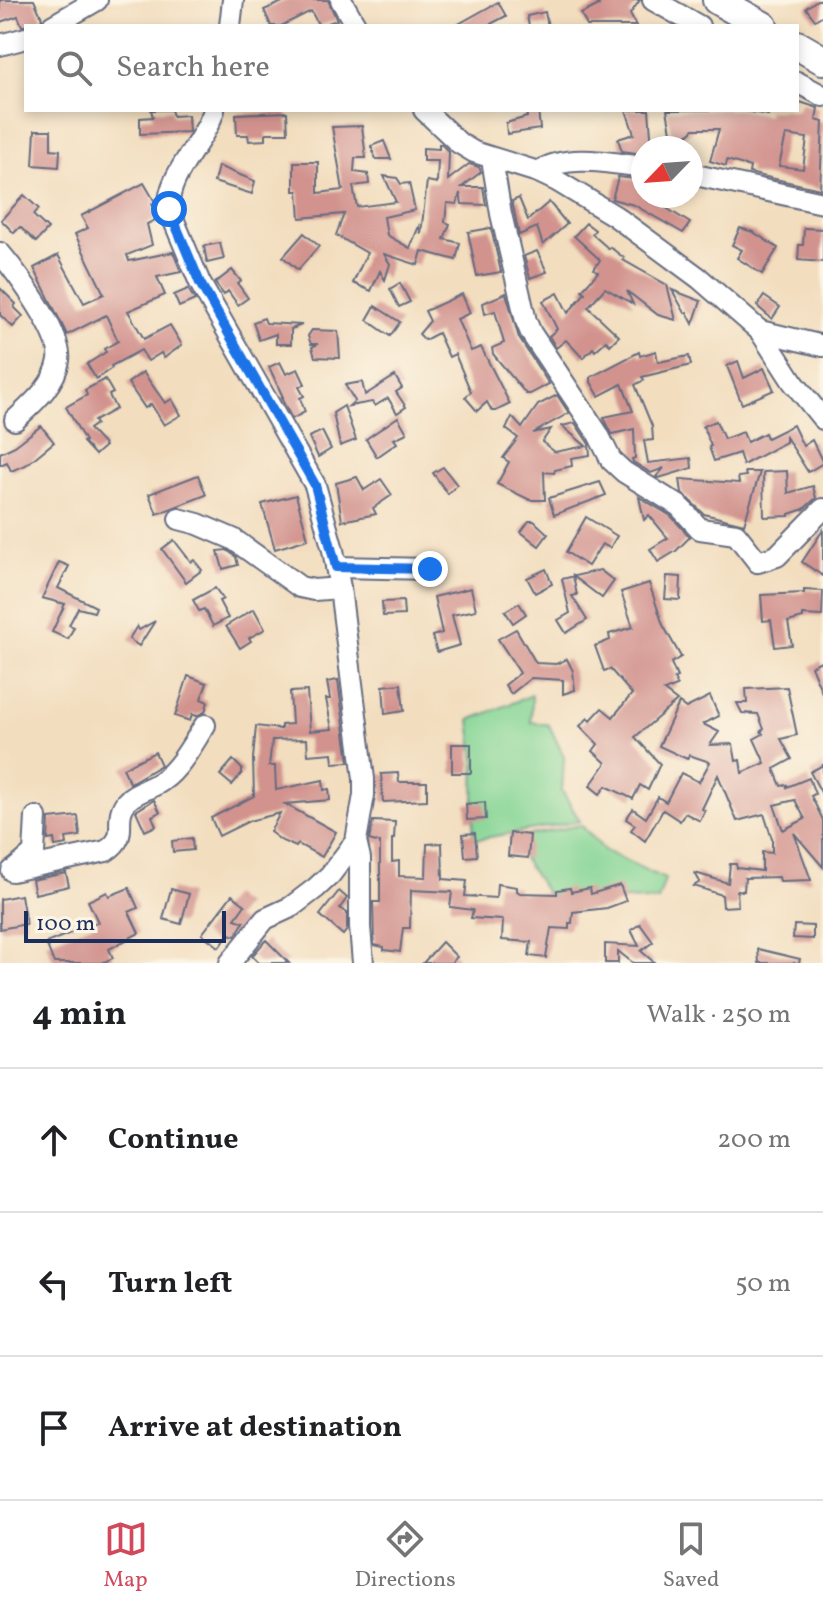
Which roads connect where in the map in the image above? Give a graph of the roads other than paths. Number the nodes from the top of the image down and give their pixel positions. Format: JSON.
{"nodes":[{"id":1,"x":233,"y":0,"type":"edge"},
{"id":2,"x":341,"y":0,"type":"edge"},
{"id":3,"x":653,"y":0,"type":"edge"},
{"id":4,"x":717,"y":0,"type":"edge"},
{"id":5,"x":93,"y":1,"type":"edge"},
{"id":6,"x":55,"y":24,"type":"edge"},
{"id":7,"x":230,"y":24,"type":"edge"},
{"id":8,"x":355,"y":24,"type":"edge"},
{"id":9,"x":695,"y":24,"type":"edge"},
{"id":10,"x":759,"y":24,"type":"edge"},
{"id":11,"x":24,"y":39,"type":"edge"},
{"id":12,"x":0,"y":45,"type":"edge"},
{"id":13,"x":799,"y":46,"type":"edge"},
{"id":14,"x":823,"y":60,"type":"edge"},
{"id":15,"x":799,"y":83,"type":"edge"},
{"id":16,"x":823,"y":96,"type":"edge"},
{"id":17,"x":213,"y":112,"type":"edge"},
{"id":18,"x":426,"y":112,"type":"edge"},
{"id":19,"x":492,"y":159,"type":"junction"},
{"id":20,"x":631,"y":166,"type":"edge"},
{"id":21,"x":538,"y":172,"type":"junction"},
{"id":22,"x":703,"y":177,"type":"edge"},
{"id":23,"x":823,"y":203,"type":"edge"},
{"id":24,"x":0,"y":253,"type":"edge"},
{"id":25,"x":760,"y":331,"type":"junction"},
{"id":26,"x":823,"y":346,"type":"edge"},
{"id":27,"x":823,"y":419,"type":"edge"},
{"id":28,"x":15,"y":420,"type":"dead end"},
{"id":29,"x":823,"y":509,"type":"edge"},
{"id":30,"x":179,"y":519,"type":"dead end"},
{"id":31,"x":336,"y":567,"type":"junction"},
{"id":32,"x":430,"y":569,"type":"dead end"},
{"id":33,"x":340,"y":588,"type":"junction"},
{"id":34,"x":205,"y":725,"type":"dead end"},
{"id":35,"x":36,"y":817,"type":"dead end"},
{"id":36,"x":356,"y":841,"type":"junction"},
{"id":37,"x":6,"y":875,"type":"edge"},
{"id":38,"x":230,"y":963,"type":"edge"},
{"id":39,"x":363,"y":963,"type":"edge"}],
"edges":[{"from":1,"to":7,"type":"street"},
{"from":2,"to":8,"type":"street"},
{"from":3,"to":9,"type":"street"},
{"from":4,"to":10,"type":"highway"},
{"from":5,"to":6,"type":"street"},
{"from":11,"to":12,"type":"street"},
{"from":13,"to":14,"type":"highway"},
{"from":15,"to":16,"type":"street"},
{"from":17,"to":31,"type":"street"},
{"from":18,"to":19,"type":"street"},
{"from":19,"to":21,"type":"street"},
{"from":19,"to":29,"type":"street"},
{"from":20,"to":21,"type":"street"},
{"from":21,"to":25,"type":"street"},
{"from":22,"to":23,"type":"street"},
{"from":24,"to":28,"type":"street"},
{"from":25,"to":26,"type":"street"},
{"from":25,"to":27,"type":"street"},
{"from":30,"to":33,"type":"street"},
{"from":31,"to":32,"type":"street"},
{"from":31,"to":33,"type":"street"},
{"from":33,"to":36,"type":"street"},
{"from":34,"to":37,"type":"street"},
{"from":35,"to":37,"type":"street"},
{"from":36,"to":38,"type":"street"},
{"from":36,"to":39,"type":"street"}]}
